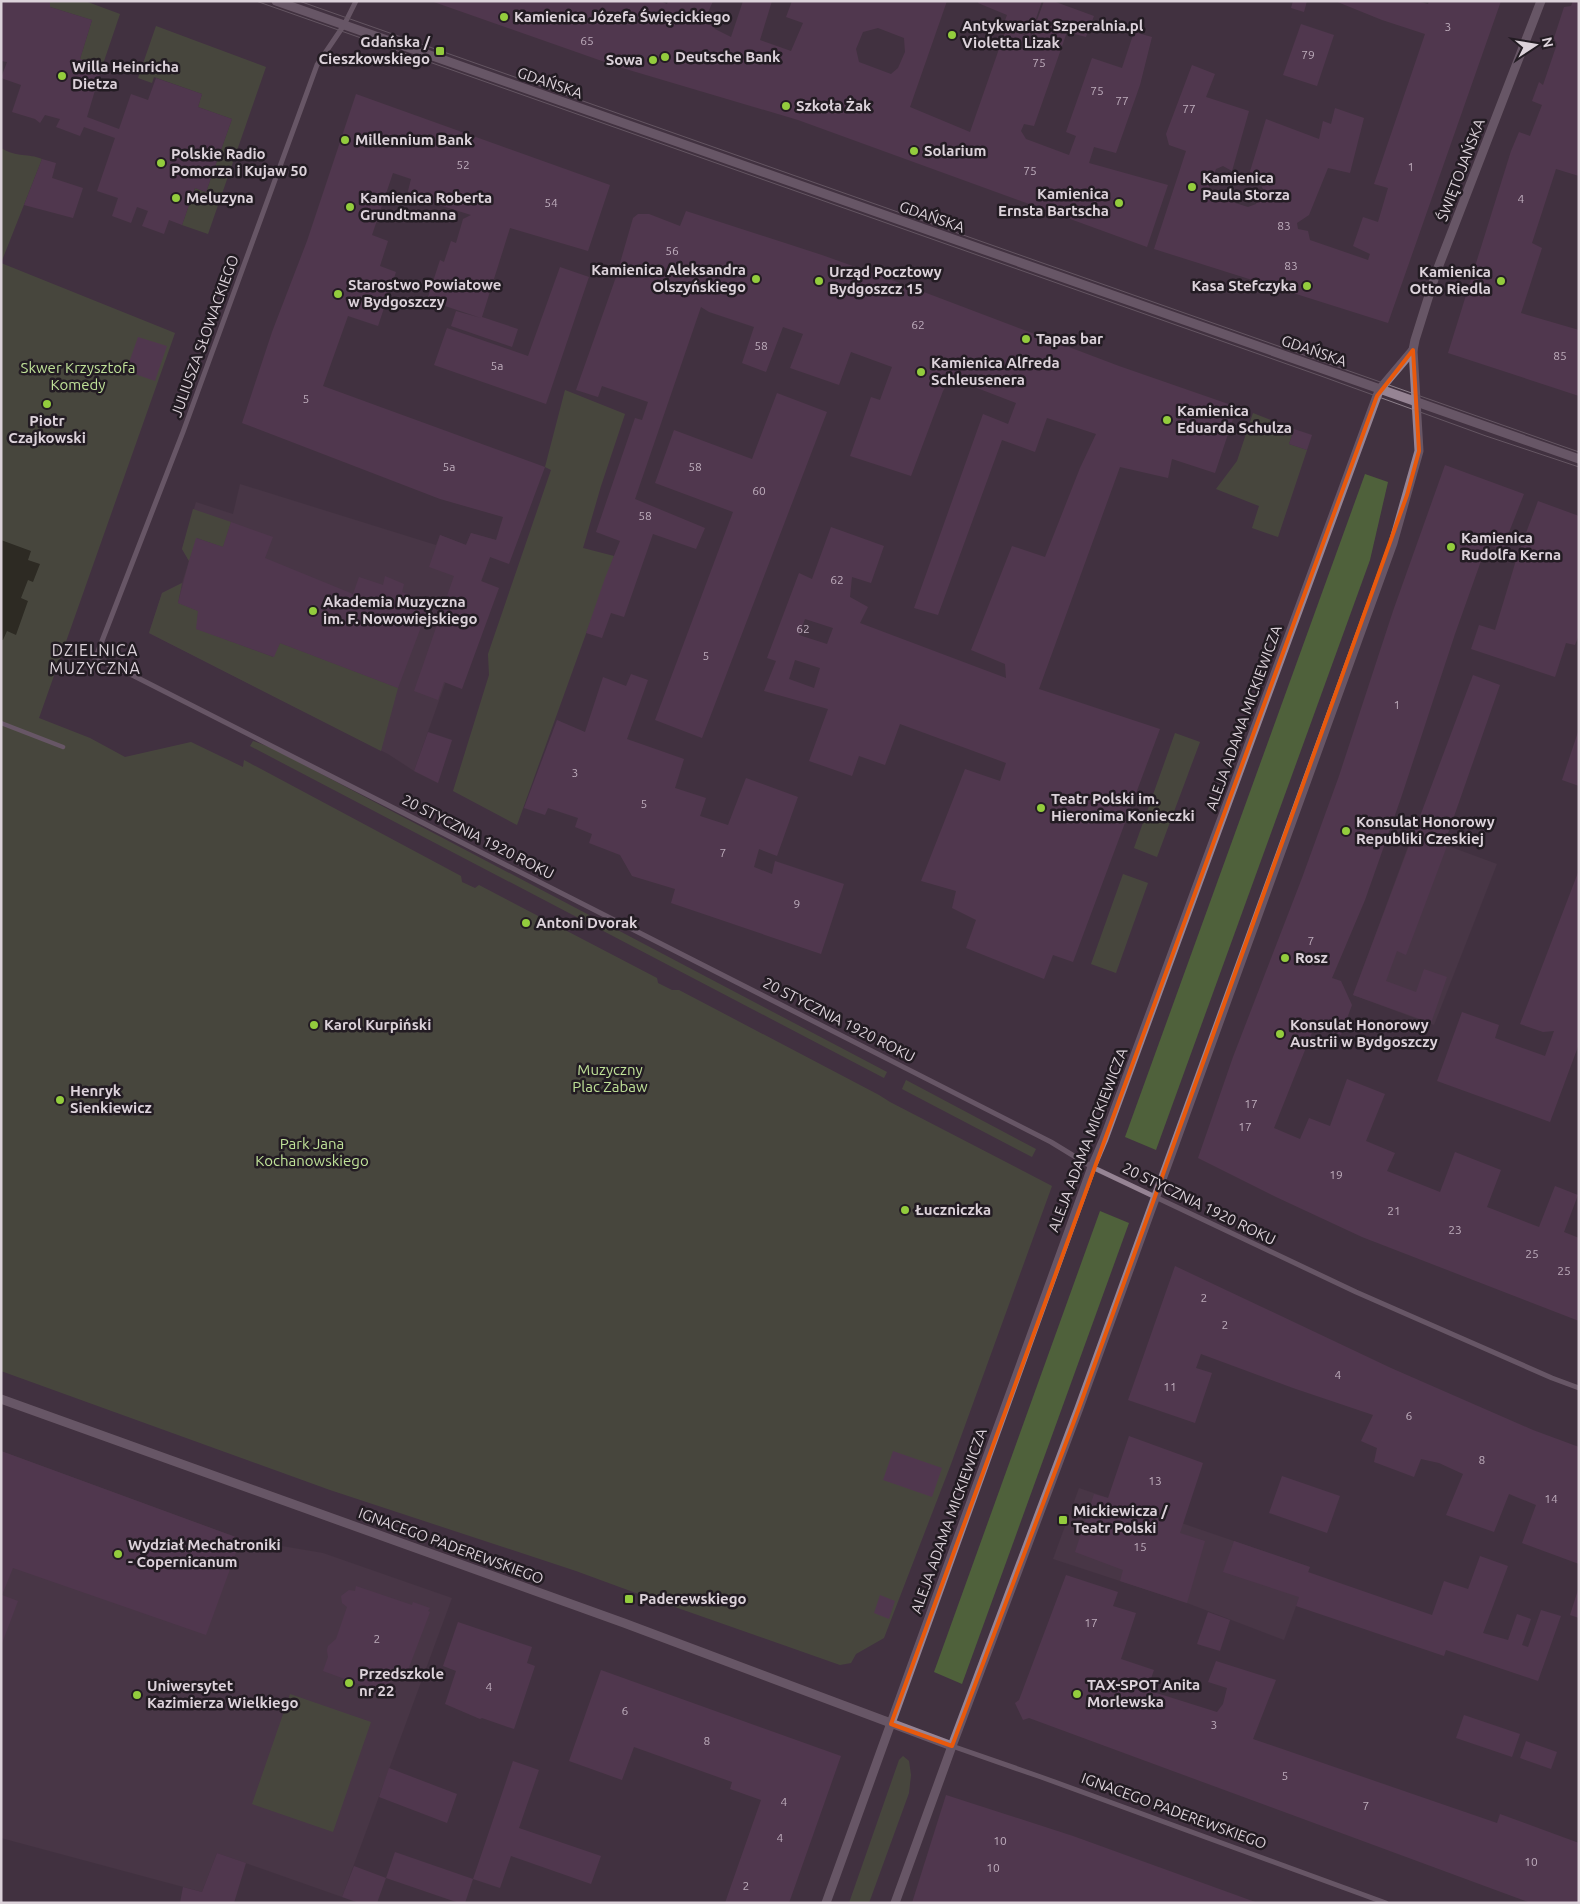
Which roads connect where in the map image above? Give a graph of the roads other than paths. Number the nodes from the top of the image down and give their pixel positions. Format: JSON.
{"nodes":[{"id":1,"x":276,"y":1,"type":"edge"},
{"id":2,"x":356,"y":1,"type":"edge"},
{"id":3,"x":1541,"y":1,"type":"edge"},
{"id":4,"x":344,"y":25,"type":"junction"},
{"id":5,"x":1413,"y":350,"type":"junction"},
{"id":6,"x":1380,"y":389,"type":"junction"},
{"id":7,"x":1416,"y":402,"type":"junction"},
{"id":8,"x":1579,"y":459,"type":"edge"},
{"id":9,"x":95,"y":659,"type":"joint"},
{"id":10,"x":1,"y":723,"type":"edge"},
{"id":11,"x":63,"y":747,"type":"dead end"},
{"id":12,"x":1092,"y":1166,"type":"junction"},
{"id":13,"x":1155,"y":1197,"type":"junction"},
{"id":14,"x":1579,"y":1388,"type":"edge"},
{"id":15,"x":1,"y":1399,"type":"edge"},
{"id":16,"x":890,"y":1724,"type":"junction"},
{"id":17,"x":952,"y":1746,"type":"junction"},
{"id":18,"x":826,"y":1903,"type":"edge"},
{"id":19,"x":895,"y":1903,"type":"edge"},
{"id":20,"x":1386,"y":1903,"type":"edge"}],
"edges":[{"from":1,"to":4,"type":"street","name":"GDAŃSKA"},
{"from":2,"to":4,"type":"street","name":"JULIUSZA SŁOWACKIEGO"},
{"from":3,"to":5,"type":"street","name":"ŚWIĘTOJAŃSKA"},
{"from":4,"to":6,"type":"street","name":"GDAŃSKA"},
{"from":4,"to":9,"type":"street","name":"JULIUSZA SŁOWACKIEGO"},
{"from":5,"to":6,"type":"street","name":"ŚWIĘTOJAŃSKA"},
{"from":5,"to":7,"type":"street","name":"ŚWIĘTOJAŃSKA"},
{"from":6,"to":7,"type":"street","name":"GDAŃSKA"},
{"from":6,"to":12,"type":"street","name":"ALEJA ADAMA MICKIEWICZA"},
{"from":7,"to":8,"type":"street","name":"GDAŃSKA"},
{"from":7,"to":13,"type":"street"},
{"from":9,"to":12,"type":"street","name":"20 STYCZNIA 1920 ROKU"},
{"from":10,"to":11,"type":"street"},
{"from":12,"to":13,"type":"street","name":"20 STYCZNIA 1920 ROKU"},
{"from":12,"to":16,"type":"street","name":"ALEJA ADAMA MICKIEWICZA"},
{"from":13,"to":14,"type":"street","name":"20 STYCZNIA 1920 ROKU"},
{"from":13,"to":17,"type":"street"},
{"from":15,"to":16,"type":"street","name":"IGNACEGO PADEREWSKIEGO"},
{"from":16,"to":17,"type":"street","name":"IGNACEGO PADEREWSKIEGO"},
{"from":16,"to":18,"type":"street","name":"ALEJA ADAMA MICKIEWICZA"},
{"from":17,"to":19,"type":"street"},
{"from":17,"to":20,"type":"street","name":"IGNACEGO PADEREWSKIEGO"}]}
